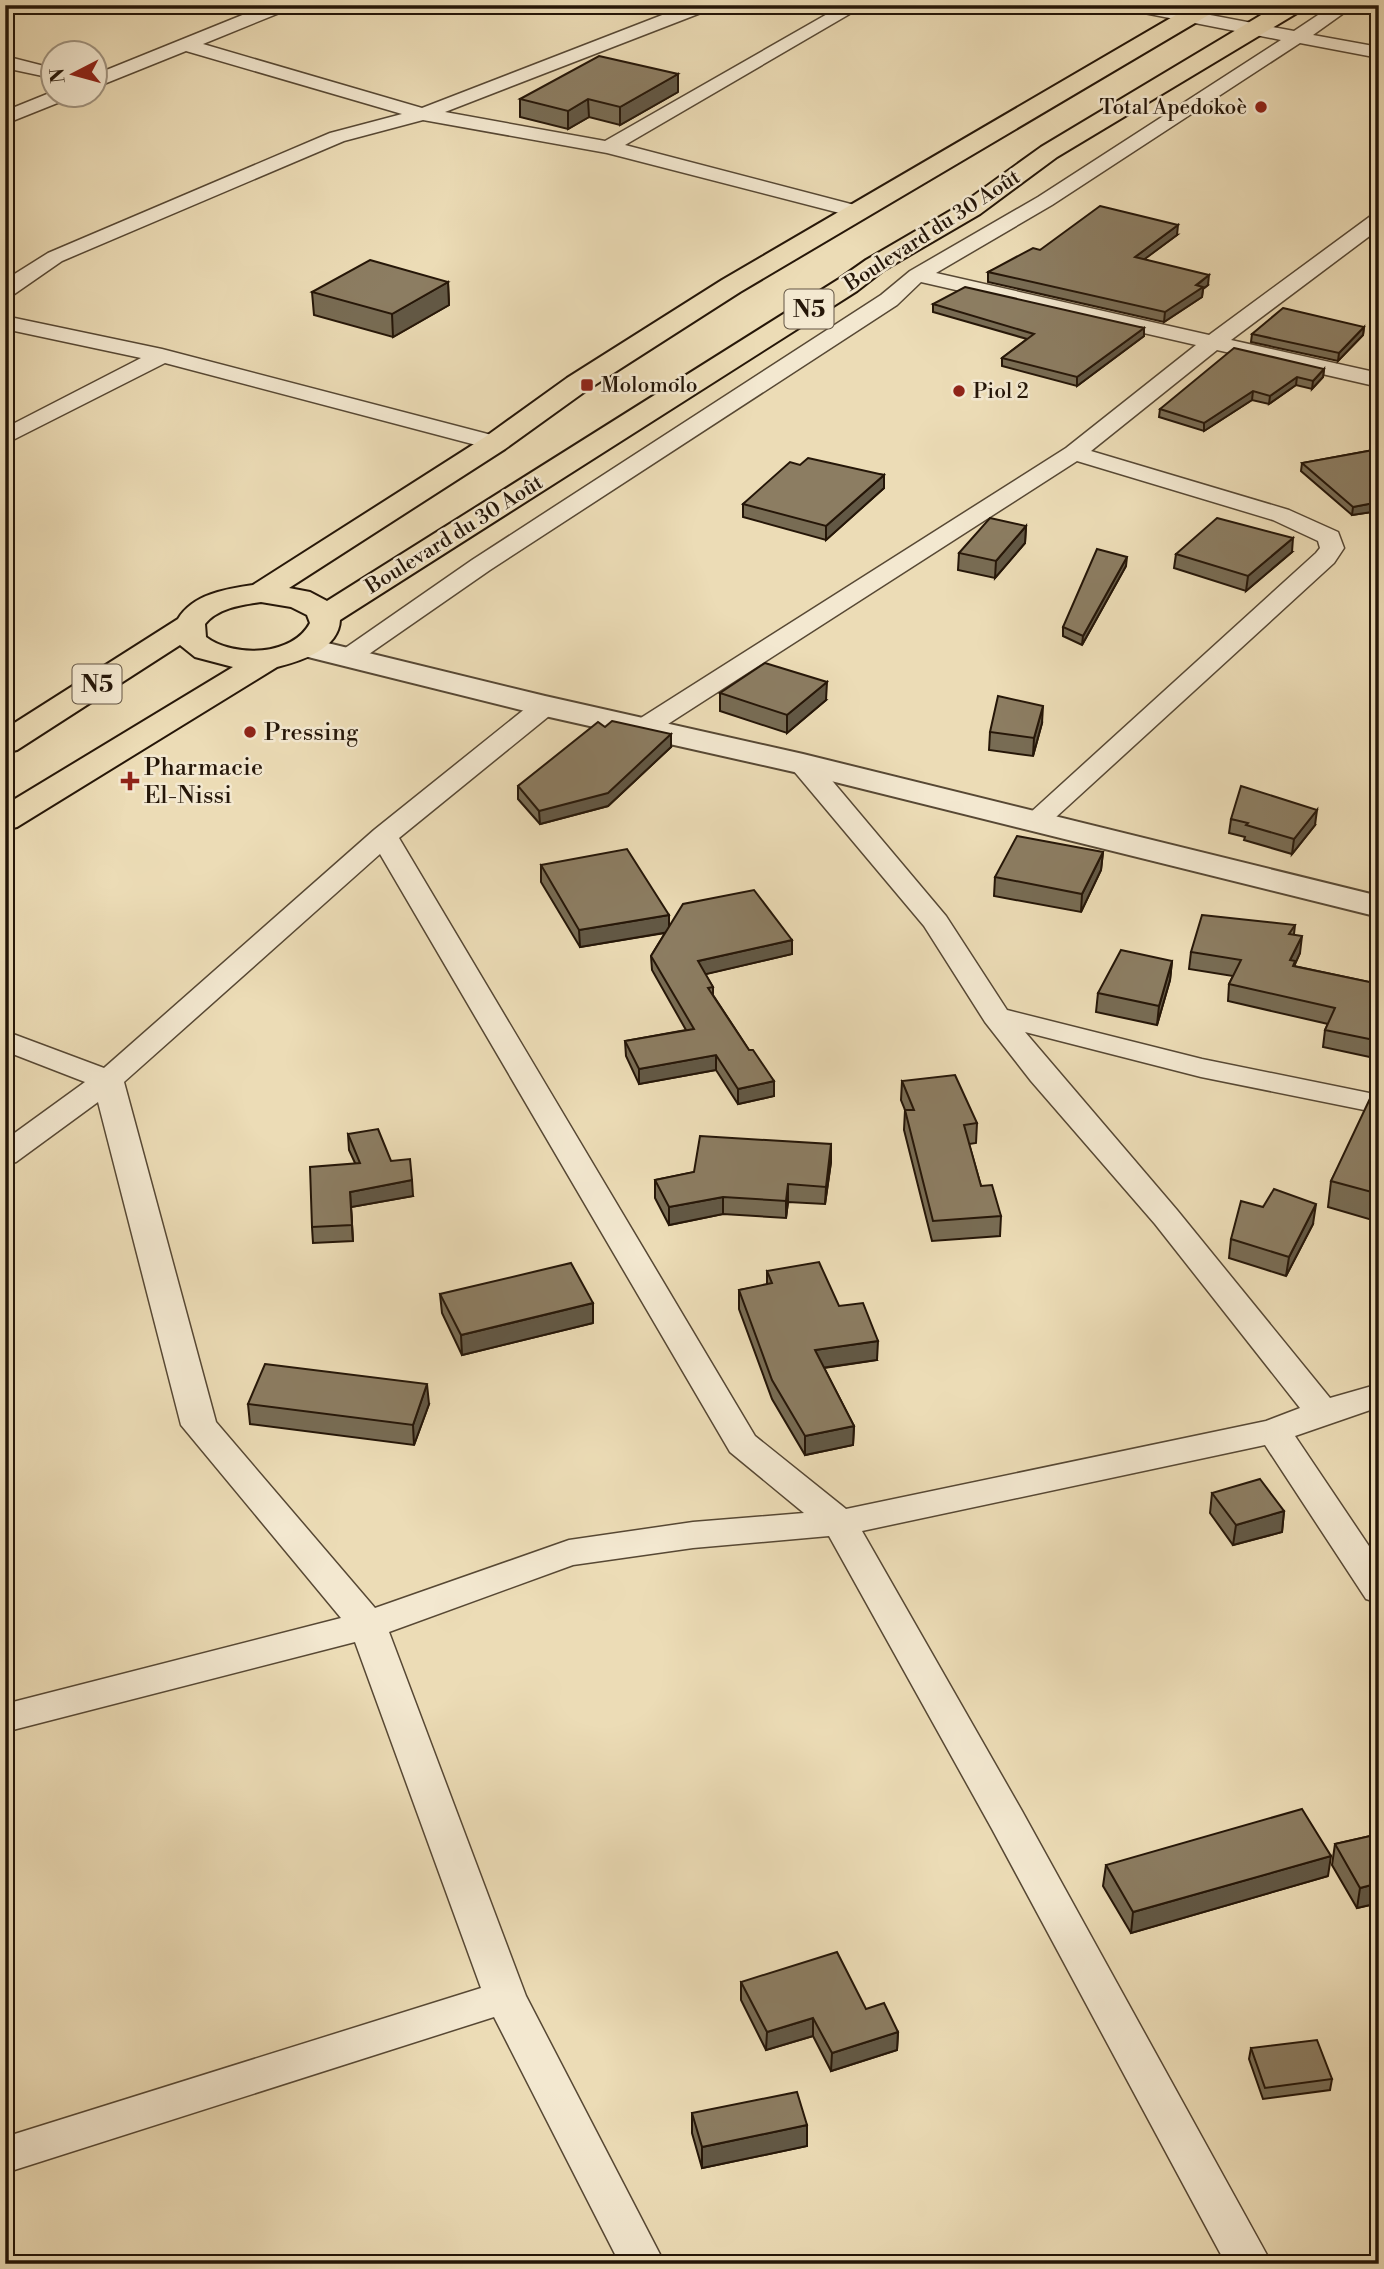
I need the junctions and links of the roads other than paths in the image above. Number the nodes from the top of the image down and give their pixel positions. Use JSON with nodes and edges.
{"nodes":[{"id":1,"x":283,"y":5,"type":"edge"},
{"id":2,"x":705,"y":5,"type":"edge"},
{"id":3,"x":856,"y":5,"type":"edge"},
{"id":4,"x":1129,"y":5,"type":"edge"},
{"id":5,"x":1294,"y":5,"type":"edge"},
{"id":6,"x":1346,"y":5,"type":"edge"},
{"id":7,"x":1158,"y":8,"type":"edge"},
{"id":8,"x":1200,"y":11,"type":"edge"},
{"id":9,"x":1255,"y":30,"type":"junction"},
{"id":10,"x":1296,"y":38,"type":"junction"},
{"id":11,"x":186,"y":45,"type":"junction"},
{"id":12,"x":1379,"y":53,"type":"edge"},
{"id":13,"x":5,"y":62,"type":"edge"},
{"id":14,"x":38,"y":70,"type":"edge"},
{"id":15,"x":108,"y":76,"type":"edge"},
{"id":16,"x":38,"y":104,"type":"edge"},
{"id":17,"x":423,"y":114,"type":"junction"},
{"id":18,"x":5,"y":118,"type":"edge"},
{"id":19,"x":608,"y":147,"type":"junction"},
{"id":20,"x":859,"y":212,"type":"junction"},
{"id":21,"x":1379,"y":219,"type":"edge"},
{"id":22,"x":917,"y":275,"type":"junction"},
{"id":23,"x":5,"y":290,"type":"edge"},
{"id":24,"x":5,"y":322,"type":"edge"},
{"id":25,"x":1215,"y":341,"type":"junction"},
{"id":26,"x":162,"y":356,"type":"junction"},
{"id":27,"x":1379,"y":380,"type":"edge"},
{"id":28,"x":5,"y":437,"type":"edge"},
{"id":29,"x":495,"y":443,"type":"junction"},
{"id":30,"x":1074,"y":453,"type":"junction"},
{"id":31,"x":261,"y":593,"type":"junction"},
{"id":32,"x":325,"y":616,"type":"junction"},
{"id":33,"x":189,"y":625,"type":"junction"},
{"id":34,"x":307,"y":648,"type":"junction"},
{"id":35,"x":347,"y":657,"type":"junction"},
{"id":36,"x":267,"y":659,"type":"junction"},
{"id":37,"x":545,"y":706,"type":"junction"},
{"id":38,"x":645,"y":727,"type":"junction"},
{"id":39,"x":5,"y":743,"type":"edge"},
{"id":40,"x":803,"y":764,"type":"junction"},
{"id":41,"x":5,"y":820,"type":"edge"},
{"id":42,"x":1034,"y":822,"type":"junction"},
{"id":43,"x":384,"y":836,"type":"junction"},
{"id":44,"x":1379,"y":907,"type":"edge"},
{"id":45,"x":996,"y":1016,"type":"junction"},
{"id":46,"x":5,"y":1040,"type":"edge"},
{"id":47,"x":108,"y":1080,"type":"junction"},
{"id":48,"x":1379,"y":1104,"type":"edge"},
{"id":49,"x":5,"y":1155,"type":"edge"},
{"id":50,"x":1379,"y":1395,"type":"edge"},
{"id":51,"x":1322,"y":1412,"type":"junction"},
{"id":52,"x":1274,"y":1431,"type":"junction"},
{"id":53,"x":840,"y":1523,"type":"junction"},
{"id":54,"x":1379,"y":1590,"type":"edge"},
{"id":55,"x":368,"y":1625,"type":"junction"},
{"id":56,"x":5,"y":1718,"type":"edge"},
{"id":57,"x":505,"y":1997,"type":"junction"},
{"id":58,"x":5,"y":2155,"type":"edge"},
{"id":59,"x":643,"y":2264,"type":"edge"},
{"id":60,"x":1250,"y":2264,"type":"edge"}],
"edges":[{"from":1,"to":11,"type":"street"},
{"from":2,"to":17,"type":"street"},
{"from":3,"to":19,"type":"street"},
{"from":4,"to":7,"type":"street"},
{"from":5,"to":9,"type":"highway","name":"Boulevard du 30 Août","number":"N5"},
{"from":6,"to":10,"type":"street"},
{"from":7,"to":8,"type":"street"},
{"from":8,"to":9,"type":"street"},
{"from":8,"to":20,"type":"highway","name":"Boulevard du 30 Août","number":"N5"},
{"from":9,"to":10,"type":"street"},
{"from":9,"to":32,"type":"highway","name":"Boulevard du 30 Août","number":"N5"},
{"from":10,"to":12,"type":"street"},
{"from":10,"to":22,"type":"street"},
{"from":11,"to":15,"type":"street"},
{"from":11,"to":17,"type":"street"},
{"from":13,"to":14,"type":"street"},
{"from":16,"to":18,"type":"street"},
{"from":17,"to":19,"type":"street"},
{"from":17,"to":23,"type":"street"},
{"from":19,"to":20,"type":"street"},
{"from":20,"to":29,"type":"highway","name":"Boulevard du 30 Août","number":"N5"},
{"from":21,"to":25,"type":"street"},
{"from":22,"to":25,"type":"street"},
{"from":22,"to":35,"type":"street"},
{"from":24,"to":26,"type":"street"},
{"from":25,"to":27,"type":"street"},
{"from":25,"to":30,"type":"street"},
{"from":26,"to":28,"type":"street"},
{"from":26,"to":29,"type":"street"},
{"from":29,"to":31,"type":"highway","name":"Boulevard du 30 Août","number":"N5"},
{"from":30,"to":38,"type":"street"},
{"from":30,"to":42,"type":"street"},
{"from":31,"to":32,"type":"highway","number":"N5"},
{"from":31,"to":33,"type":"highway","number":"N5"},
{"from":32,"to":34,"type":"highway"},
{"from":33,"to":36,"type":"highway"},
{"from":33,"to":39,"type":"highway","number":"N5"},
{"from":34,"to":35,"type":"street"},
{"from":34,"to":36,"type":"highway"},
{"from":35,"to":37,"type":"street"},
{"from":36,"to":41,"type":"highway"},
{"from":37,"to":38,"type":"street"},
{"from":37,"to":43,"type":"street"},
{"from":38,"to":40,"type":"street"},
{"from":40,"to":42,"type":"street"},
{"from":40,"to":45,"type":"street"},
{"from":42,"to":44,"type":"street"},
{"from":43,"to":47,"type":"street"},
{"from":43,"to":53,"type":"street"},
{"from":45,"to":48,"type":"street"},
{"from":45,"to":51,"type":"street"},
{"from":46,"to":47,"type":"street"},
{"from":47,"to":49,"type":"street"},
{"from":47,"to":55,"type":"street"},
{"from":50,"to":51,"type":"street"},
{"from":51,"to":52,"type":"street"},
{"from":52,"to":53,"type":"street"},
{"from":52,"to":54,"type":"street"},
{"from":53,"to":55,"type":"street"},
{"from":53,"to":60,"type":"street"},
{"from":55,"to":56,"type":"street"},
{"from":55,"to":57,"type":"street"},
{"from":57,"to":58,"type":"street"},
{"from":57,"to":59,"type":"street"}]}
